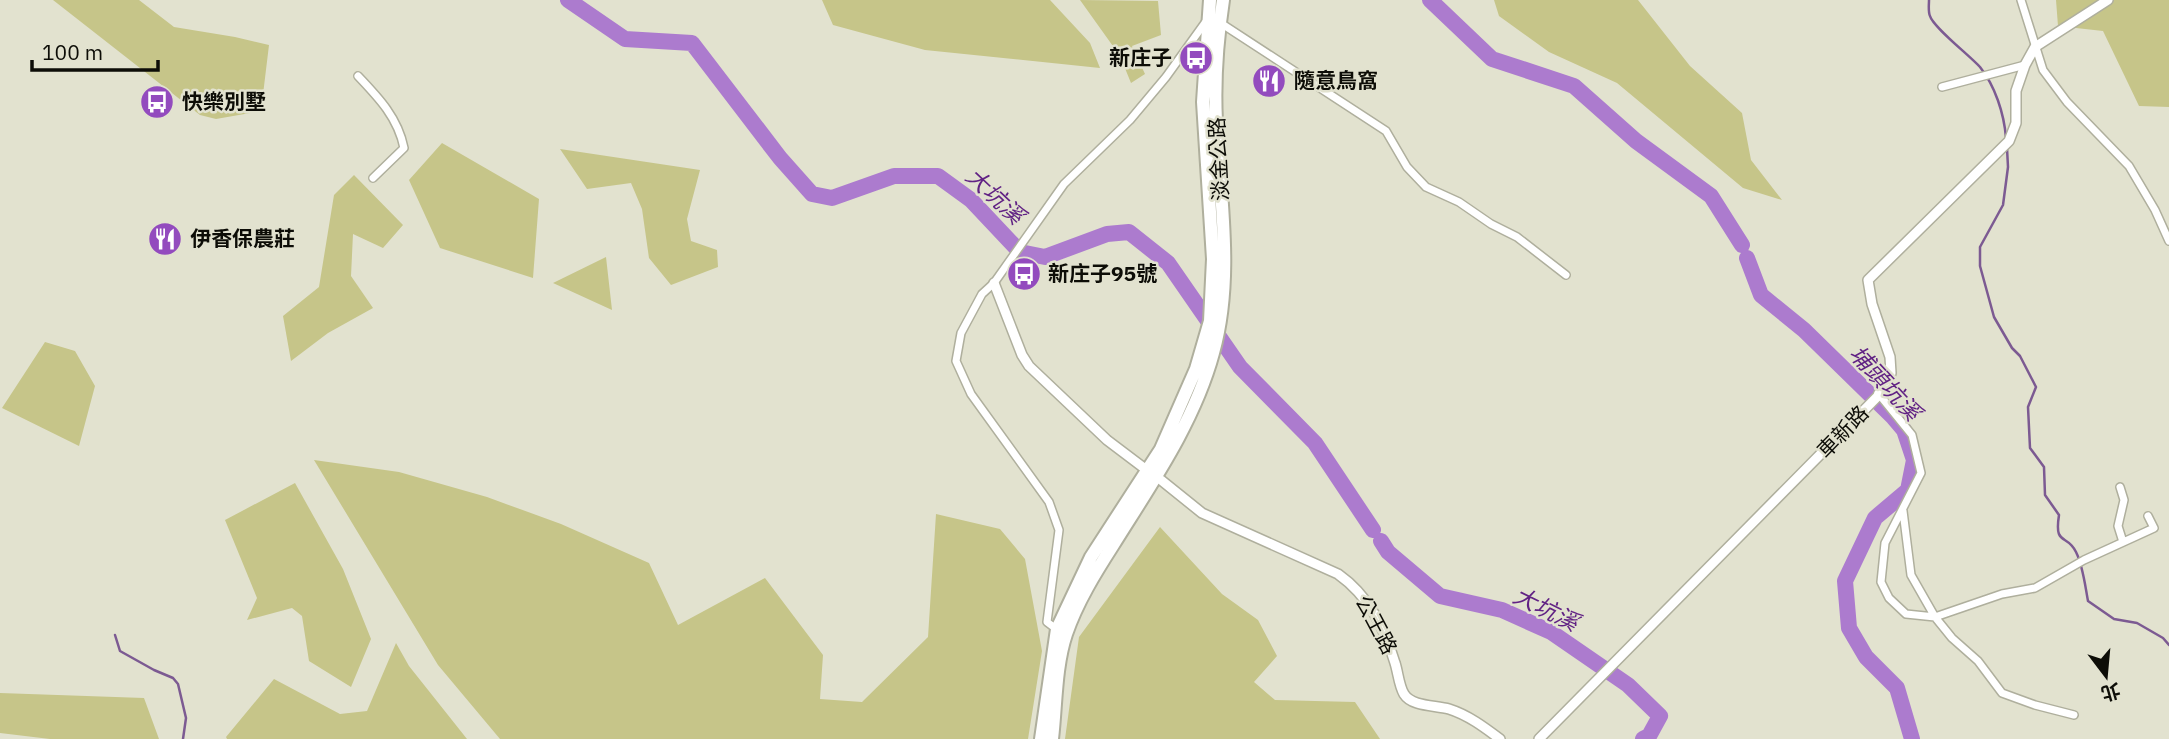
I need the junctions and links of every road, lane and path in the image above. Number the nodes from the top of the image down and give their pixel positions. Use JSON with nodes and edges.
{"nodes":[{"id":1,"x":1210,"y":0,"type":"edge"},
{"id":2,"x":1223,"y":0,"type":"edge"},
{"id":3,"x":2021,"y":0,"type":"edge"},
{"id":4,"x":2108,"y":0,"type":"edge"},
{"id":5,"x":1214,"y":21,"type":"junction"},
{"id":6,"x":2035,"y":47,"type":"junction"},
{"id":7,"x":2025,"y":65,"type":"junction"},
{"id":8,"x":358,"y":76,"type":"dead end"},
{"id":9,"x":1942,"y":87,"type":"dead end"},
{"id":10,"x":373,"y":178,"type":"dead end"},
{"id":11,"x":2169,"y":242,"type":"edge"},
{"id":12,"x":1566,"y":275,"type":"dead end"},
{"id":13,"x":994,"y":283,"type":"junction"},
{"id":14,"x":1878,"y":395,"type":"junction"},
{"id":15,"x":1144,"y":468,"type":"dead end"},
{"id":16,"x":1161,"y":480,"type":"dead end"},
{"id":17,"x":2120,"y":487,"type":"dead end"},
{"id":18,"x":1903,"y":511,"type":"junction"},
{"id":19,"x":2148,"y":516,"type":"dead end"},
{"id":20,"x":2123,"y":542,"type":"junction"},
{"id":21,"x":1935,"y":617,"type":"junction"},
{"id":22,"x":1061,"y":632,"type":"junction"},
{"id":23,"x":2074,"y":715,"type":"dead end"},
{"id":24,"x":1041,"y":739,"type":"edge"},
{"id":25,"x":1052,"y":739,"type":"edge"},
{"id":26,"x":1500,"y":739,"type":"edge"},
{"id":27,"x":1539,"y":739,"type":"edge"}],
"edges":[{"from":1,"to":5,"type":"main road","name":"淡金公路"},
{"from":2,"to":5,"type":"main road","name":"淡金公路"},
{"from":3,"to":6,"type":"street"},
{"from":4,"to":6,"type":"street","name":"車新路"},
{"from":5,"to":12,"type":"street"},
{"from":5,"to":13,"type":"street"},
{"from":5,"to":22,"type":"main road","name":"淡金公路"},
{"from":6,"to":7,"type":"street","name":"車新路"},
{"from":6,"to":11,"type":"street"},
{"from":7,"to":9,"type":"street"},
{"from":7,"to":14,"type":"street","name":"車新路"},
{"from":8,"to":10,"type":"street"},
{"from":13,"to":15,"type":"street"},
{"from":13,"to":22,"type":"street"},
{"from":14,"to":18,"type":"street"},
{"from":14,"to":27,"type":"street","name":"車新路"},
{"from":16,"to":26,"type":"street","name":"公王路"},
{"from":17,"to":20,"type":"street"},
{"from":18,"to":21,"type":"street"},
{"from":18,"to":21,"type":"street"},
{"from":19,"to":20,"type":"street"},
{"from":20,"to":21,"type":"street"},
{"from":21,"to":23,"type":"street"},
{"from":22,"to":24,"type":"main road"},
{"from":22,"to":25,"type":"main road"}]}
